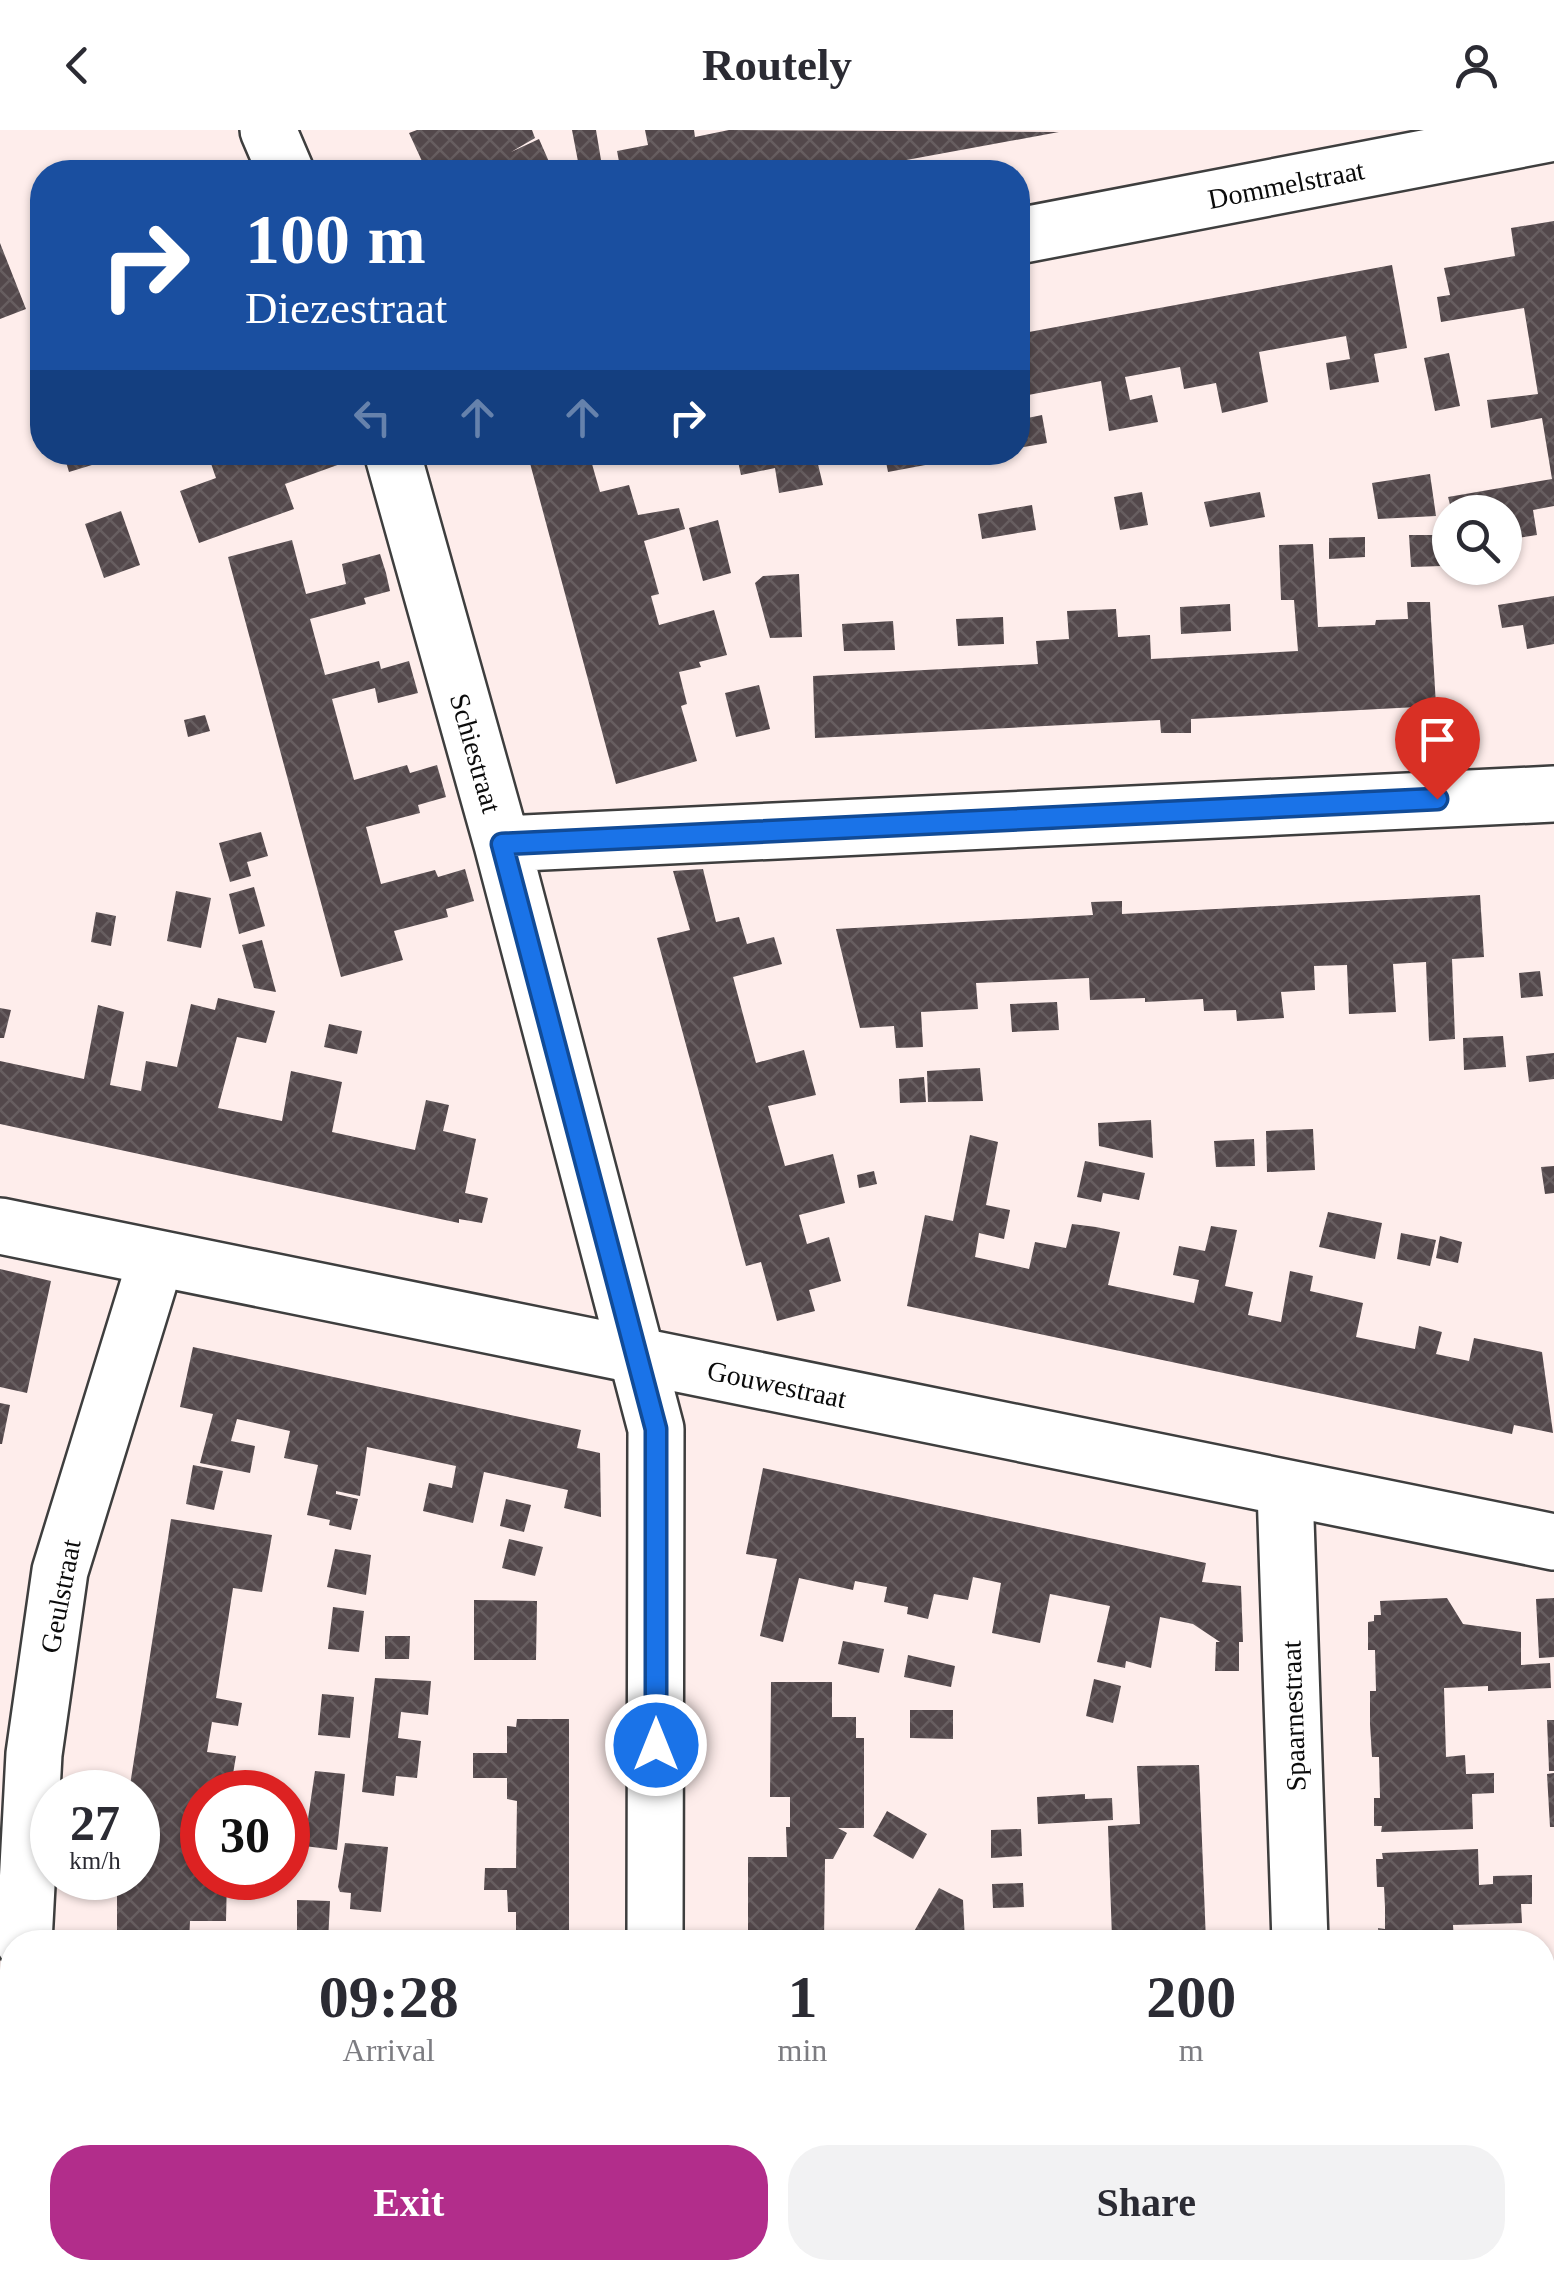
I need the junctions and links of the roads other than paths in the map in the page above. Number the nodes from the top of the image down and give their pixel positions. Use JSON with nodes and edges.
{"nodes":[{"id":1,"x":268,"y":130,"type":"edge"},
{"id":2,"x":1554,"y":133,"type":"edge"},
{"id":3,"x":281,"y":160,"type":"edge"},
{"id":4,"x":1030,"y":234,"type":"edge"},
{"id":5,"x":396,"y":465,"type":"edge"},
{"id":6,"x":1554,"y":794,"type":"edge"},
{"id":7,"x":502,"y":844,"type":"junction"},
{"id":8,"x":0,"y":1226,"type":"edge"},
{"id":9,"x":156,"y":1260,"type":"junction"},
{"id":10,"x":638,"y":1355,"type":"junction"},
{"id":11,"x":1285,"y":1489,"type":"junction"},
{"id":12,"x":1554,"y":1542,"type":"edge"},
{"id":13,"x":13,"y":1860,"type":"edge"},
{"id":14,"x":22,"y":1930,"type":"edge"},
{"id":15,"x":655,"y":1930,"type":"edge"},
{"id":16,"x":1300,"y":1930,"type":"edge"}],
"edges":[{"from":1,"to":3,"type":"street"},
{"from":2,"to":4,"type":"street","name":"Dommelstraat"},
{"from":5,"to":7,"type":"street","name":"Schiestraat"},
{"from":6,"to":7,"type":"street"},
{"from":7,"to":10,"type":"street","name":"Schiestraat"},
{"from":8,"to":9,"type":"street","name":"Gouwestraat"},
{"from":9,"to":10,"type":"street","name":"Gouwestraat"},
{"from":9,"to":13,"type":"street","name":"Geulstraat"},
{"from":10,"to":11,"type":"street","name":"Gouwestraat"},
{"from":10,"to":15,"type":"street","name":"Schiestraat"},
{"from":11,"to":12,"type":"street","name":"Gouwestraat"},
{"from":11,"to":16,"type":"street","name":"Spaarnestraat"},
{"from":13,"to":14,"type":"street","name":"Geulstraat"}]}
